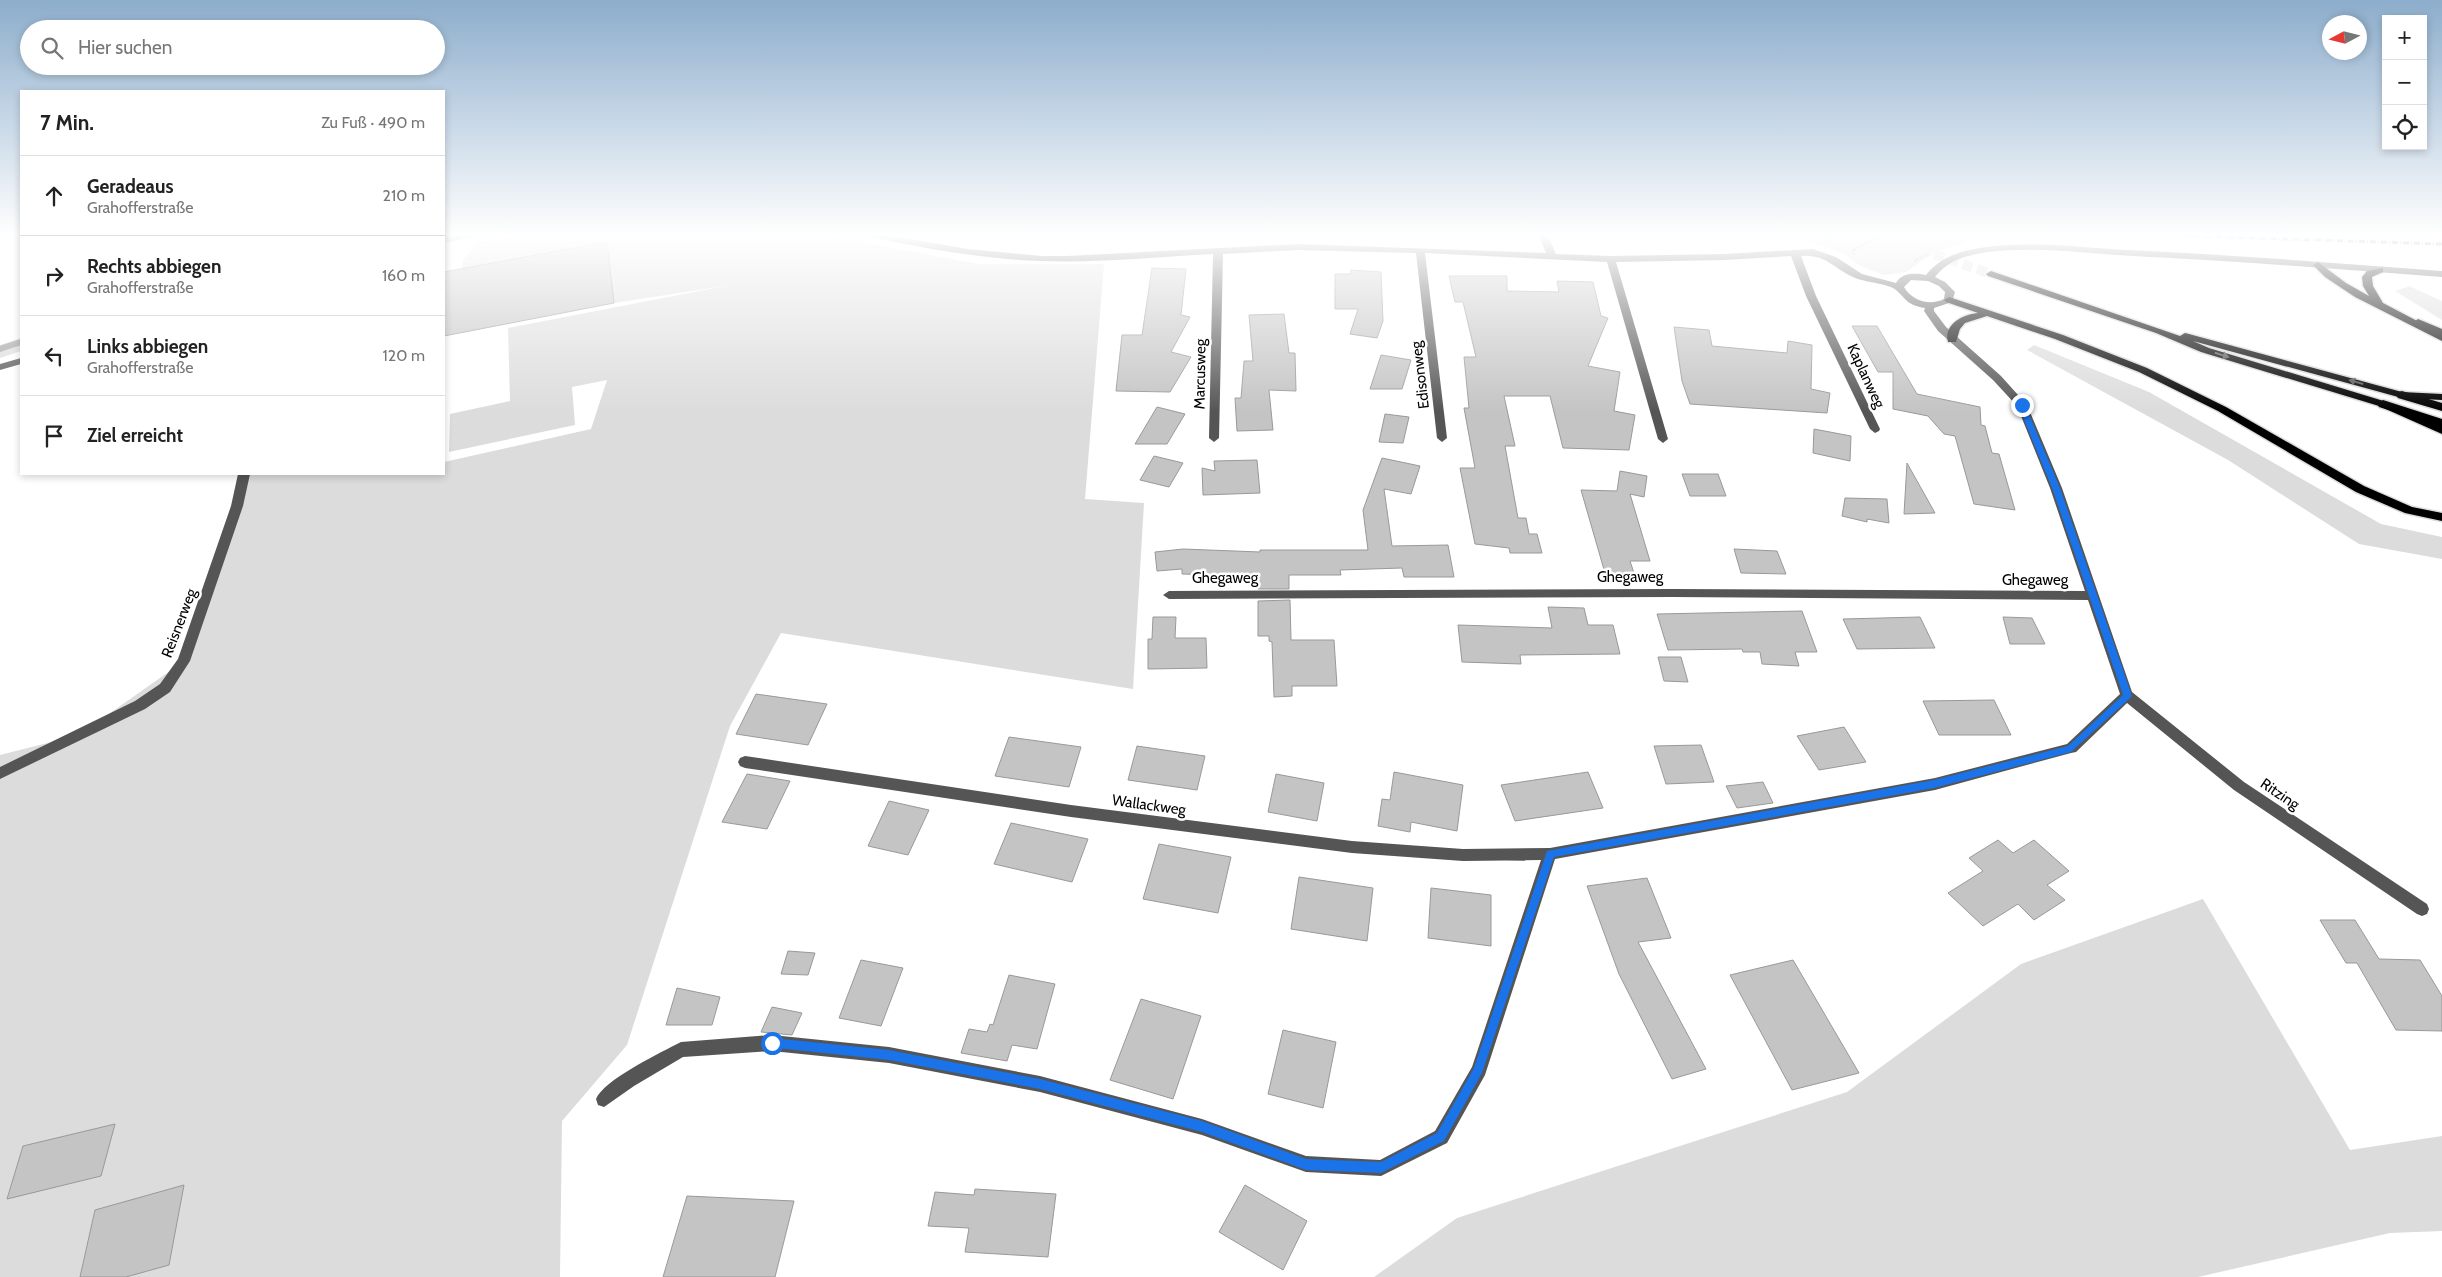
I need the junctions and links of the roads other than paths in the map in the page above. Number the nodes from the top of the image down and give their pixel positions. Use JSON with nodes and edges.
{"nodes":[{"id":1,"x":1217,"y":294,"type":"edge"},
{"id":2,"x":1425,"y":294,"type":"edge"},
{"id":3,"x":1621,"y":294,"type":"edge"},
{"id":4,"x":1810,"y":294,"type":"edge"},
{"id":5,"x":1904,"y":294,"type":"edge"},
{"id":6,"x":1950,"y":294,"type":"edge"},
{"id":7,"x":2049,"y":294,"type":"edge"},
{"id":8,"x":2359,"y":294,"type":"edge"},
{"id":9,"x":2372,"y":294,"type":"edge"},
{"id":10,"x":1949,"y":300,"type":"junction"},
{"id":11,"x":2378,"y":304,"type":"junction"},
{"id":12,"x":1930,"y":305,"type":"junction"},
{"id":13,"x":1995,"y":317,"type":"junction"},
{"id":14,"x":2418,"y":323,"type":"junction"},
{"id":15,"x":2160,"y":331,"type":"junction"},
{"id":16,"x":2442,"y":334,"type":"edge"},
{"id":17,"x":2442,"y":338,"type":"edge"},
{"id":18,"x":1952,"y":340,"type":"junction"},
{"id":19,"x":20,"y":361,"type":"edge"},
{"id":20,"x":0,"y":367,"type":"edge"},
{"id":21,"x":2402,"y":395,"type":"junction"},
{"id":22,"x":2442,"y":397,"type":"edge"},
{"id":23,"x":2383,"y":404,"type":"junction"},
{"id":24,"x":2442,"y":407,"type":"edge"},
{"id":25,"x":2442,"y":423,"type":"edge"},
{"id":26,"x":1875,"y":429,"type":"dead end"},
{"id":27,"x":2442,"y":430,"type":"edge"},
{"id":28,"x":1214,"y":438,"type":"dead end"},
{"id":29,"x":1442,"y":438,"type":"dead end"},
{"id":30,"x":1662,"y":439,"type":"dead end"},
{"id":31,"x":244,"y":475,"type":"edge"},
{"id":32,"x":2442,"y":517,"type":"edge"},
{"id":33,"x":1169,"y":595,"type":"dead end"},
{"id":34,"x":2092,"y":596,"type":"junction"},
{"id":35,"x":2127,"y":696,"type":"junction"},
{"id":36,"x":745,"y":762,"type":"dead end"},
{"id":37,"x":0,"y":773,"type":"edge"},
{"id":38,"x":1550,"y":854,"type":"junction"},
{"id":39,"x":2422,"y":909,"type":"dead end"},
{"id":40,"x":604,"y":1099,"type":"dead end"}],
"edges":[{"from":1,"to":28,"type":"street","name":"Marcusweg"},
{"from":2,"to":29,"type":"street","name":"Edisonweg"},
{"from":3,"to":30,"type":"street"},
{"from":4,"to":26,"type":"street","name":"Kaplanweg"},
{"from":5,"to":12,"type":"street"},
{"from":6,"to":10,"type":"street"},
{"from":7,"to":15,"type":"main road"},
{"from":8,"to":11,"type":"main road"},
{"from":9,"to":11,"type":"main road"},
{"from":10,"to":12,"type":"street"},
{"from":10,"to":13,"type":"main road"},
{"from":11,"to":14,"type":"main road"},
{"from":12,"to":18,"type":"street"},
{"from":13,"to":18,"type":"main road"},
{"from":13,"to":32,"type":"main road"},
{"from":14,"to":16,"type":"highway"},
{"from":14,"to":17,"type":"main road"},
{"from":21,"to":15,"type":"main road","one_way":true},
{"from":15,"to":23,"type":"main road","one_way":true},
{"from":18,"to":34,"type":"street"},
{"from":19,"to":20,"type":"street"},
{"from":21,"to":22,"type":"main road"},
{"from":21,"to":24,"type":"highway"},
{"from":23,"to":25,"type":"highway"},
{"from":23,"to":27,"type":"main road"},
{"from":31,"to":37,"type":"street","name":"Reisnerweg"},
{"from":33,"to":34,"type":"street","name":"Ghegaweg"},
{"from":34,"to":35,"type":"street"},
{"from":35,"to":38,"type":"street","name":"Wallackweg"},
{"from":35,"to":39,"type":"street","name":"Ritzing"},
{"from":36,"to":38,"type":"street","name":"Wallackweg"},
{"from":38,"to":40,"type":"street"}]}
